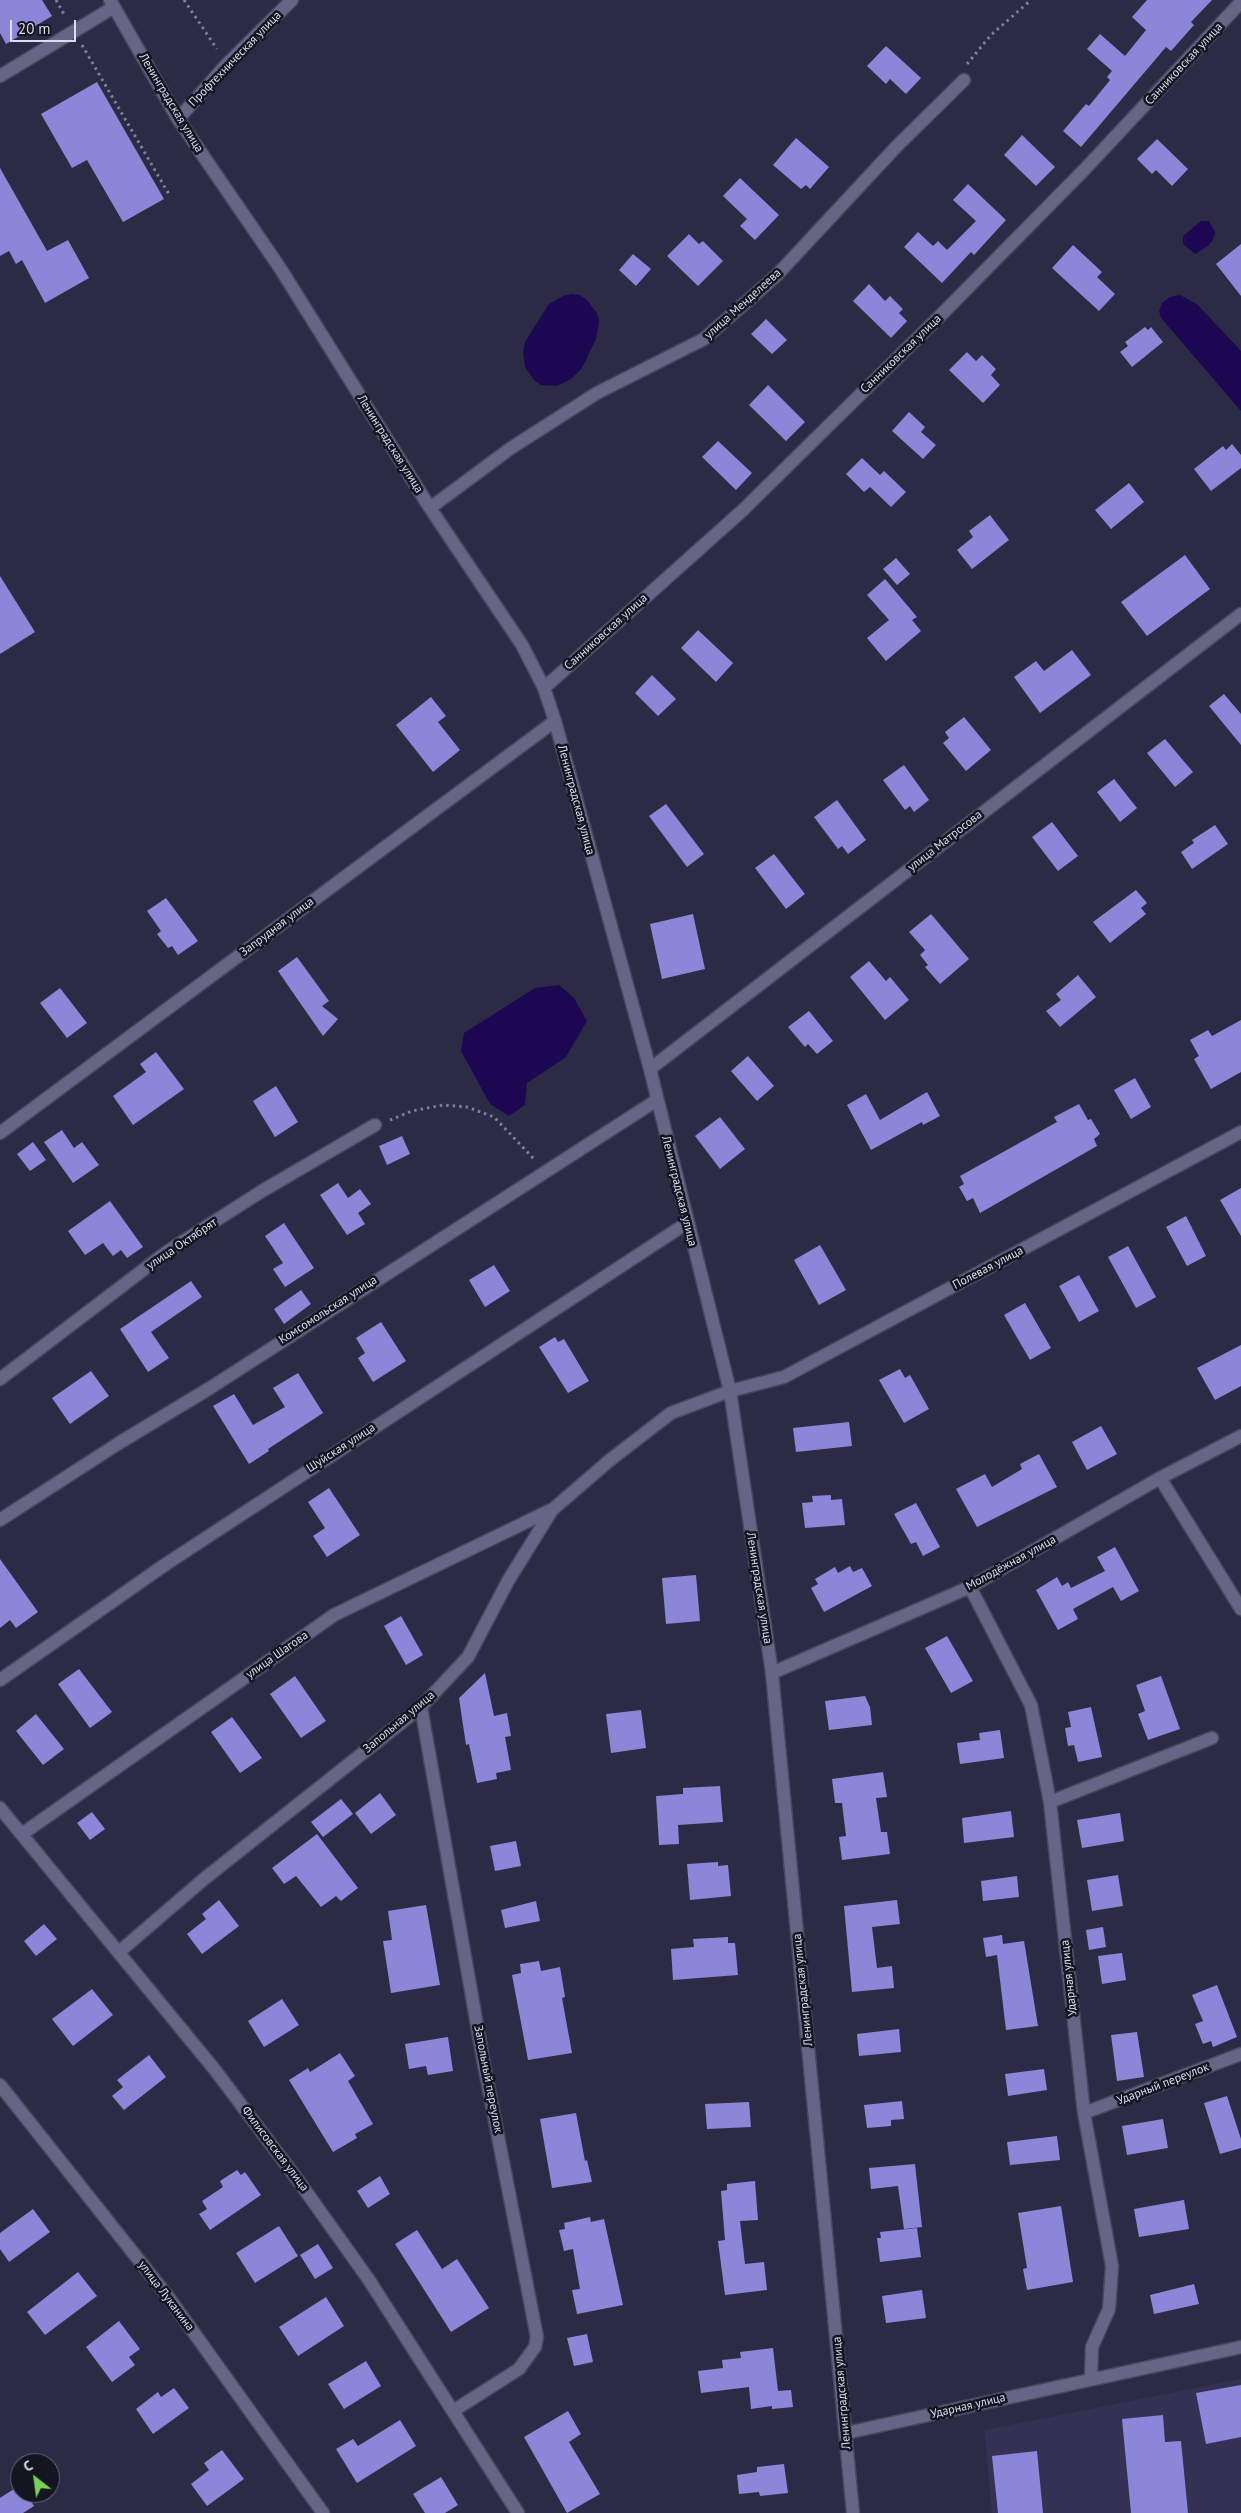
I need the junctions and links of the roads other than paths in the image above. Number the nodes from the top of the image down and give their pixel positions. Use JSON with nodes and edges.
{"nodes":[{"id":1,"x":292,"y":0,"type":"edge"},
{"id":2,"x":1241,"y":2,"type":"edge"},
{"id":3,"x":112,"y":3,"type":"edge"},
{"id":4,"x":0,"y":76,"type":"edge"},
{"id":5,"x":964,"y":80,"type":"road end"},
{"id":6,"x":178,"y":119,"type":"junction"},
{"id":7,"x":430,"y":508,"type":"junction"},
{"id":8,"x":1241,"y":614,"type":"edge"},
{"id":9,"x":544,"y":688,"type":"junction"},
{"id":10,"x":554,"y":721,"type":"junction"},
{"id":11,"x":650,"y":1070,"type":"junction"},
{"id":12,"x":656,"y":1100,"type":"junction"},
{"id":13,"x":375,"y":1126,"type":"road end"},
{"id":14,"x":1241,"y":1132,"type":"edge"},
{"id":15,"x":0,"y":1133,"type":"edge"},
{"id":16,"x":687,"y":1224,"type":"junction"},
{"id":17,"x":0,"y":1378,"type":"edge"},
{"id":18,"x":730,"y":1391,"type":"junction"},
{"id":19,"x":1241,"y":1436,"type":"edge"},
{"id":20,"x":1160,"y":1478,"type":"junction"},
{"id":21,"x":552,"y":1510,"type":"junction"},
{"id":22,"x":0,"y":1520,"type":"edge"},
{"id":23,"x":970,"y":1587,"type":"junction"},
{"id":24,"x":1241,"y":1610,"type":"edge"},
{"id":25,"x":772,"y":1673,"type":"junction"},
{"id":26,"x":0,"y":1680,"type":"edge"},
{"id":27,"x":421,"y":1707,"type":"junction"},
{"id":28,"x":1212,"y":1738,"type":"dead end"},
{"id":29,"x":1050,"y":1802,"type":"junction"},
{"id":30,"x":0,"y":1808,"type":"edge"},
{"id":31,"x":22,"y":1834,"type":"junction"},
{"id":32,"x":119,"y":1952,"type":"junction"},
{"id":33,"x":1241,"y":2054,"type":"edge"},
{"id":34,"x":0,"y":2085,"type":"edge"},
{"id":35,"x":1084,"y":2114,"type":"junction"},
{"id":36,"x":1241,"y":2347,"type":"edge"},
{"id":37,"x":1091,"y":2378,"type":"junction"},
{"id":38,"x":454,"y":2411,"type":"junction"},
{"id":39,"x":846,"y":2433,"type":"junction"},
{"id":40,"x":323,"y":2513,"type":"edge"},
{"id":41,"x":518,"y":2513,"type":"edge"},
{"id":42,"x":853,"y":2513,"type":"edge"}],
"edges":[{"from":1,"to":6,"type":"street","name":"Профтехническая улица"},
{"from":2,"to":9,"type":"street","name":"Санниковская улица"},
{"from":3,"to":4,"type":"street"},
{"from":3,"to":6,"type":"street","name":"Ленинградская улица"},
{"from":5,"to":7,"type":"street","name":"улица Менделеева"},
{"from":6,"to":7,"type":"street","name":"Ленинградская улица"},
{"from":7,"to":9,"type":"street","name":"Ленинградская улица"},
{"from":8,"to":11,"type":"street","name":"улица Матросова"},
{"from":9,"to":10,"type":"street","name":"Ленинградская улица"},
{"from":10,"to":11,"type":"street","name":"Ленинградская улица"},
{"from":10,"to":15,"type":"street","name":"Запрудная улица"},
{"from":11,"to":12,"type":"street","name":"Ленинградская улица"},
{"from":12,"to":16,"type":"street","name":"Ленинградская улица"},
{"from":12,"to":22,"type":"street","name":"Комсомольская улица"},
{"from":13,"to":17,"type":"street","name":"улица Октябрят"},
{"from":14,"to":18,"type":"street","name":"Полевая улица"},
{"from":16,"to":18,"type":"street","name":"Ленинградская улица"},
{"from":16,"to":26,"type":"street","name":"Шуйская улица"},
{"from":18,"to":21,"type":"street","name":"Запольная улица"},
{"from":18,"to":25,"type":"street","name":"Ленинградская улица"},
{"from":19,"to":20,"type":"street","name":"Молодёжная улица"},
{"from":20,"to":23,"type":"street","name":"Молодёжная улица"},
{"from":20,"to":24,"type":"street"},
{"from":21,"to":27,"type":"street","name":"Запольная улица"},
{"from":21,"to":31,"type":"street","name":"улица Шагова"},
{"from":23,"to":25,"type":"street","name":"Молодёжная улица"},
{"from":23,"to":29,"type":"street","name":"Ударная улица"},
{"from":25,"to":39,"type":"street","name":"Ленинградская улица"},
{"from":27,"to":32,"type":"street","name":"Запольная улица"},
{"from":27,"to":38,"type":"street","name":"Запольный переулок"},
{"from":28,"to":29,"type":"street"},
{"from":29,"to":35,"type":"street","name":"Ударная улица"},
{"from":30,"to":31,"type":"street","name":"Филисовская улица"},
{"from":31,"to":32,"type":"street","name":"Филисовская улица"},
{"from":32,"to":38,"type":"street","name":"Филисовская улица"},
{"from":33,"to":35,"type":"street","name":"Ударный переулок"},
{"from":34,"to":40,"type":"street","name":"улица Луканина"},
{"from":35,"to":37,"type":"street","name":"Ударная улица"},
{"from":36,"to":37,"type":"street","name":"Ударная улица"},
{"from":37,"to":39,"type":"street","name":"Ударная улица"},
{"from":38,"to":41,"type":"street","name":"Филисовская улица"},
{"from":39,"to":42,"type":"street","name":"Ленинградская улица"}]}
